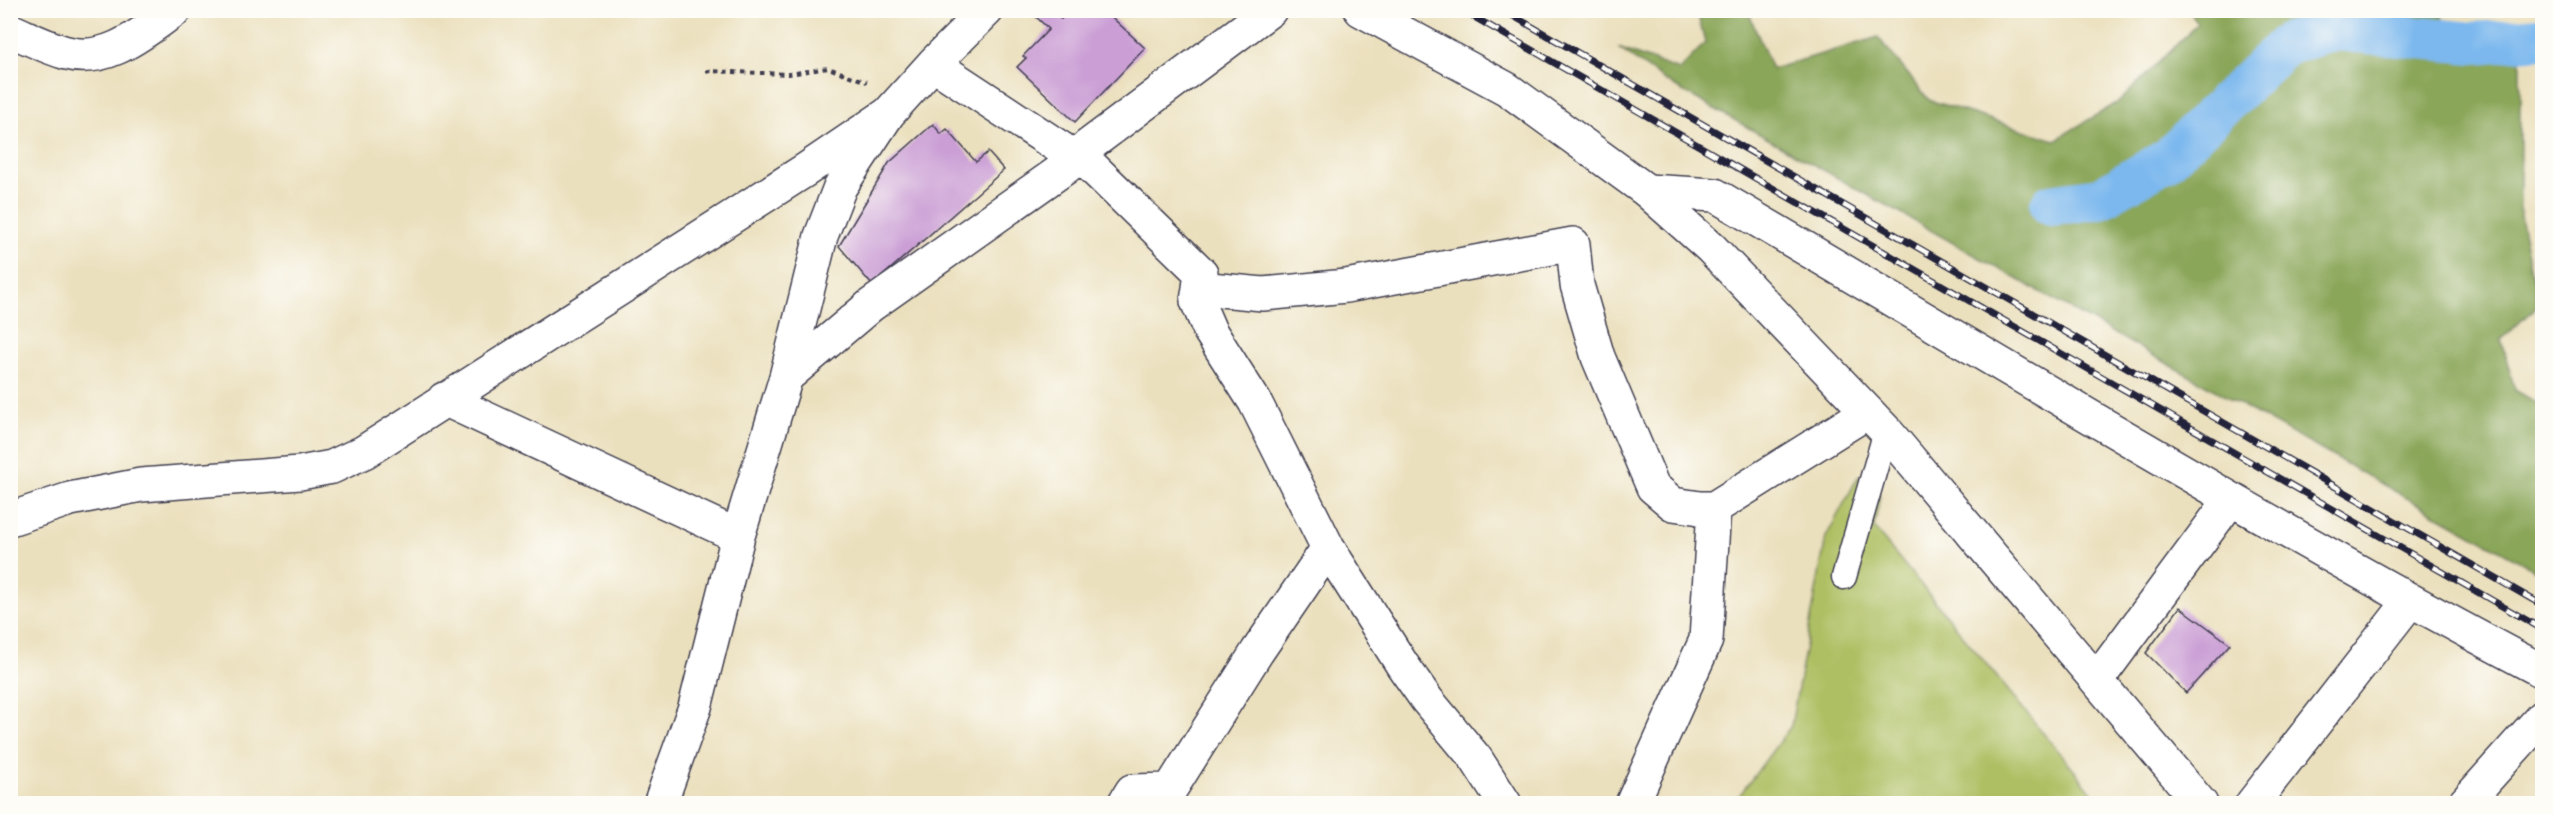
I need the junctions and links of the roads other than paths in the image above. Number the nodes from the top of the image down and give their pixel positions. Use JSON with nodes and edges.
{"nodes":[{"id":1,"x":176,"y":10,"type":"edge"},
{"id":2,"x":987,"y":10,"type":"edge"},
{"id":3,"x":1270,"y":10,"type":"edge"},
{"id":4,"x":1361,"y":10,"type":"edge"},
{"id":5,"x":10,"y":30,"type":"edge"},
{"id":6,"x":933,"y":64,"type":"junction"},
{"id":7,"x":888,"y":114,"type":"junction"},
{"id":8,"x":1076,"y":157,"type":"junction"},
{"id":9,"x":1647,"y":191,"type":"junction"},
{"id":10,"x":1199,"y":288,"type":"junction"},
{"id":11,"x":786,"y":376,"type":"junction"},
{"id":12,"x":444,"y":399,"type":"junction"},
{"id":13,"x":1876,"y":422,"type":"junction"},
{"id":14,"x":2231,"y":499,"type":"junction"},
{"id":15,"x":1714,"y":507,"type":"junction"},
{"id":16,"x":10,"y":519,"type":"edge"},
{"id":17,"x":738,"y":536,"type":"junction"},
{"id":18,"x":1328,"y":548,"type":"junction"},
{"id":19,"x":1844,"y":577,"type":"dead end"},
{"id":20,"x":2410,"y":601,"type":"junction"},
{"id":21,"x":2542,"y":671,"type":"edge"},
{"id":22,"x":2097,"y":680,"type":"junction"},
{"id":23,"x":2542,"y":717,"type":"edge"},
{"id":24,"x":660,"y":804,"type":"edge"},
{"id":25,"x":1124,"y":804,"type":"edge"},
{"id":26,"x":1505,"y":804,"type":"edge"},
{"id":27,"x":1632,"y":804,"type":"edge"},
{"id":28,"x":2201,"y":804,"type":"edge"},
{"id":29,"x":2252,"y":804,"type":"edge"},
{"id":30,"x":2464,"y":804,"type":"edge"}],
"edges":[{"from":1,"to":5,"type":"street"},
{"from":2,"to":6,"type":"street"},
{"from":3,"to":8,"type":"street"},
{"from":4,"to":9,"type":"street"},
{"from":6,"to":7,"type":"street"},
{"from":6,"to":8,"type":"street"},
{"from":7,"to":11,"type":"street"},
{"from":7,"to":12,"type":"street"},
{"from":8,"to":10,"type":"street"},
{"from":8,"to":11,"type":"street"},
{"from":9,"to":13,"type":"street"},
{"from":9,"to":14,"type":"street"},
{"from":10,"to":15,"type":"street"},
{"from":10,"to":18,"type":"street"},
{"from":11,"to":17,"type":"street"},
{"from":12,"to":16,"type":"street"},
{"from":12,"to":17,"type":"street"},
{"from":13,"to":15,"type":"street"},
{"from":13,"to":19,"type":"lane"},
{"from":13,"to":22,"type":"street"},
{"from":14,"to":20,"type":"street"},
{"from":14,"to":22,"type":"street"},
{"from":15,"to":27,"type":"street"},
{"from":17,"to":24,"type":"street"},
{"from":18,"to":25,"type":"street"},
{"from":18,"to":26,"type":"street"},
{"from":20,"to":21,"type":"street"},
{"from":20,"to":29,"type":"street"},
{"from":22,"to":28,"type":"street"},
{"from":23,"to":30,"type":"street"}]}
